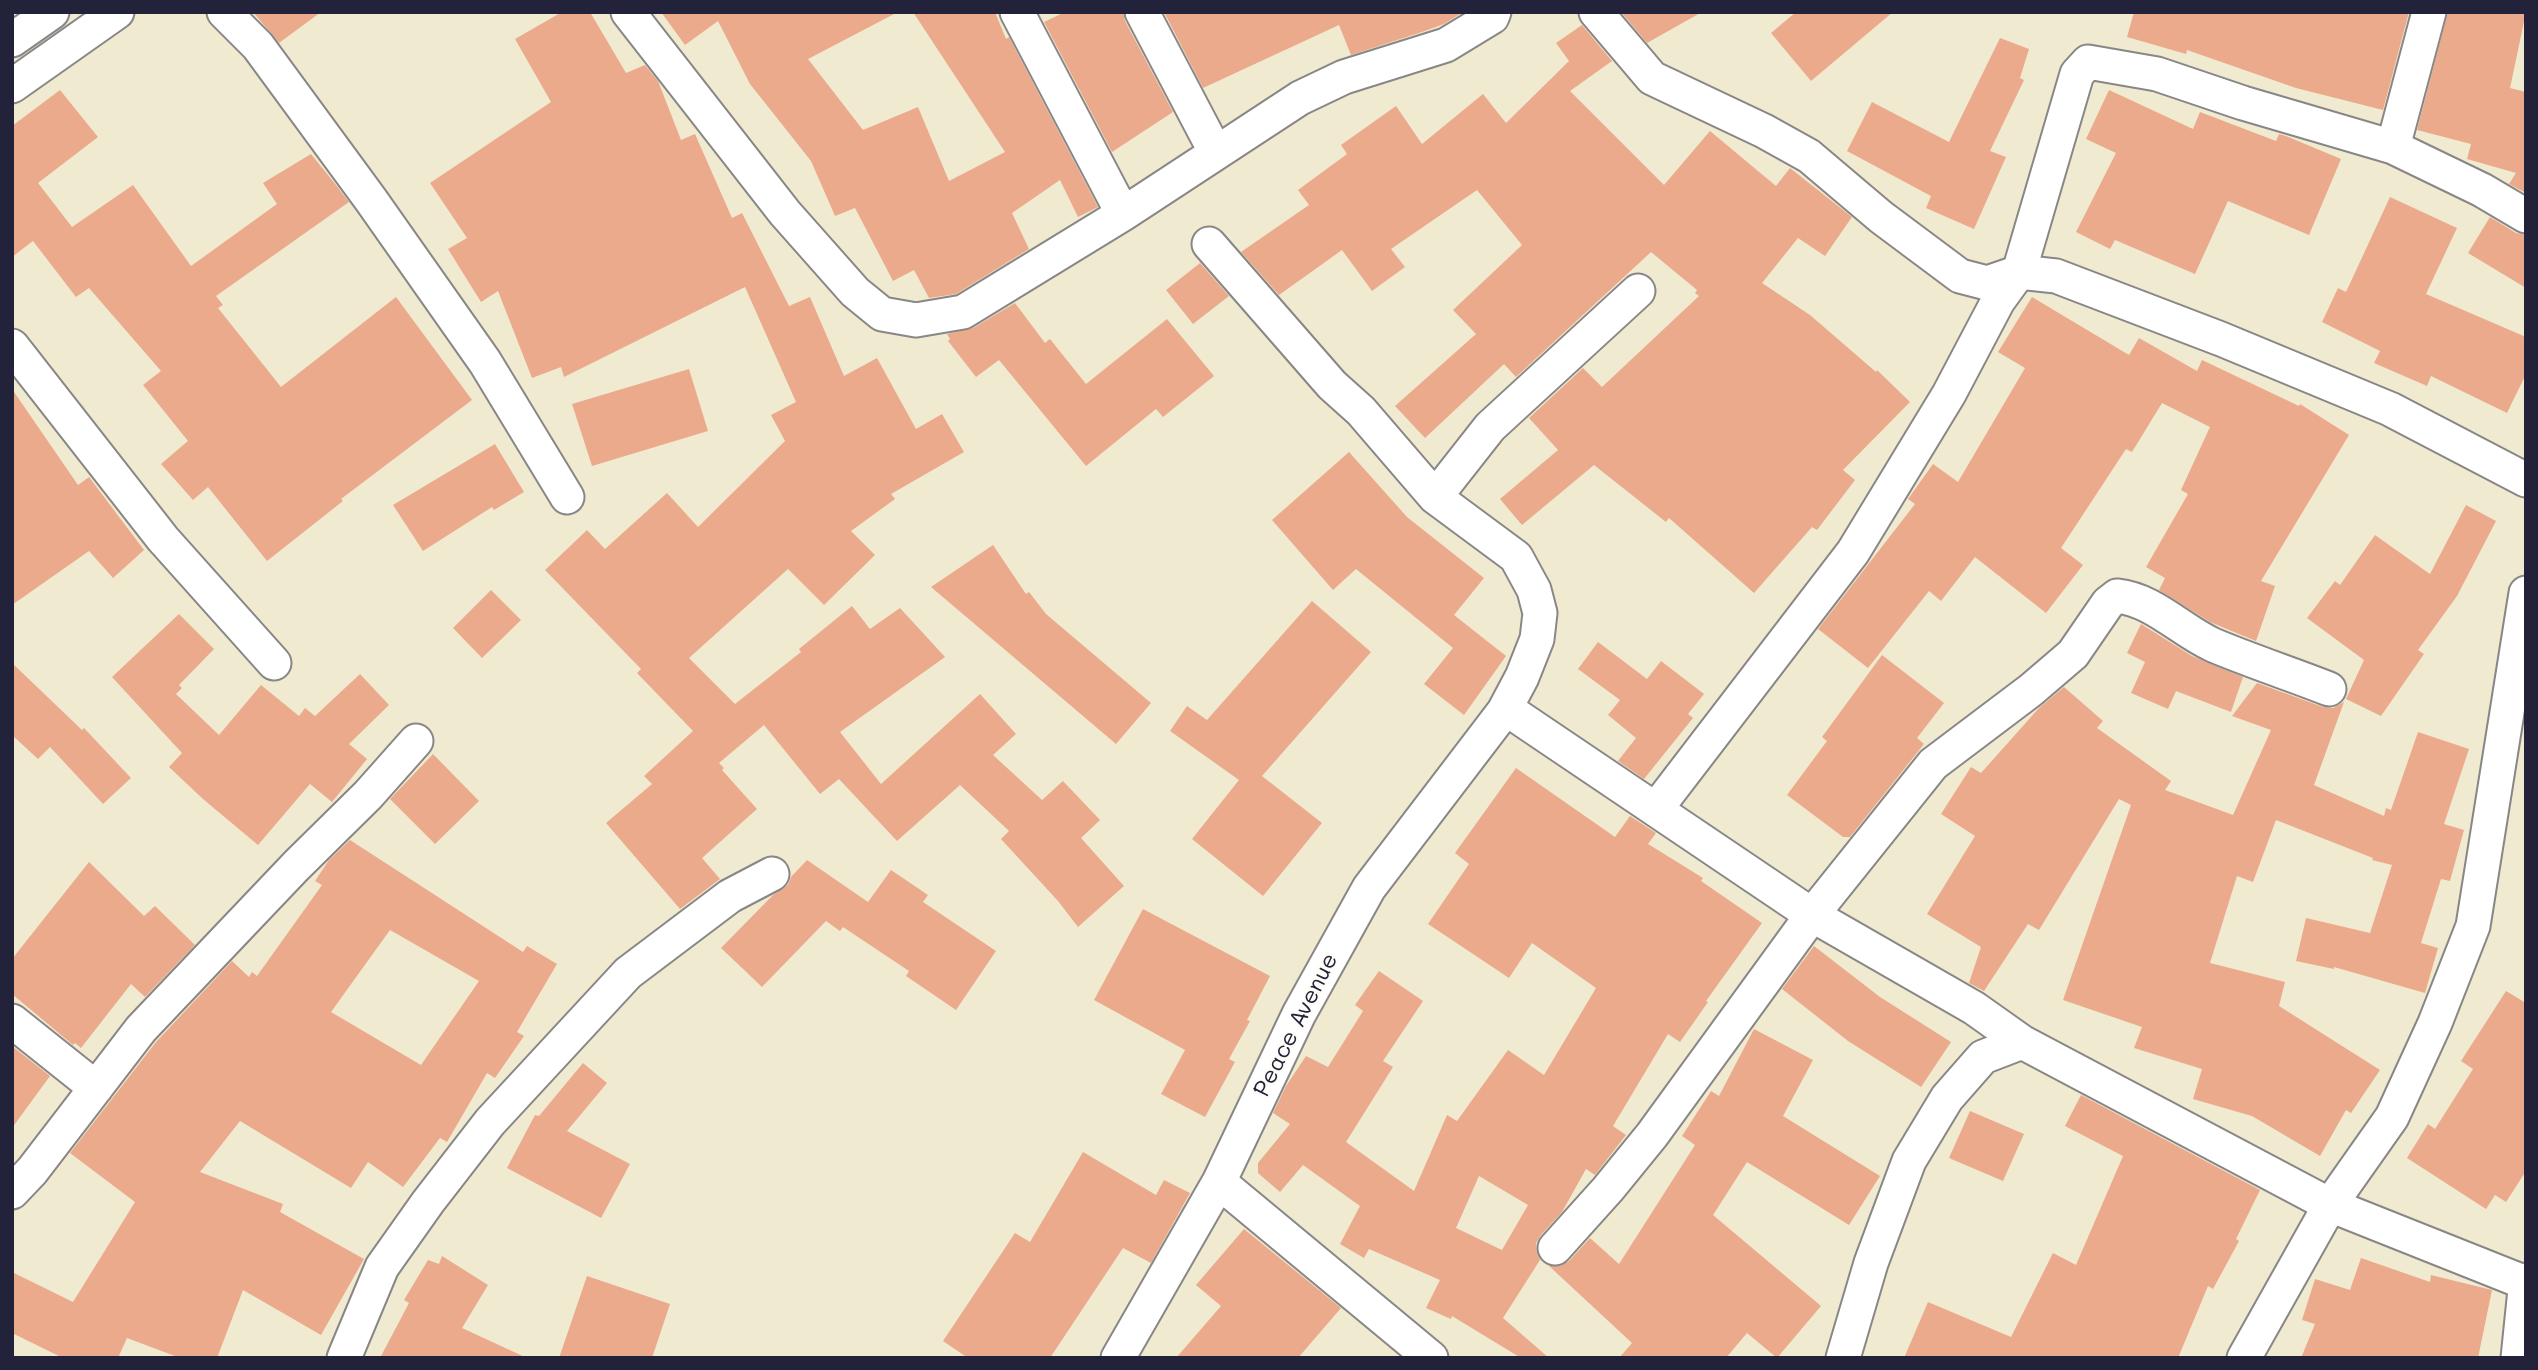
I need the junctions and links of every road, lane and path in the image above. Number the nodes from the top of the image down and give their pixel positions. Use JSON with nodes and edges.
{"nodes":[{"id":1,"x":52,"y":12,"type":"edge"},
{"id":2,"x":117,"y":12,"type":"edge"},
{"id":3,"x":224,"y":12,"type":"edge"},
{"id":4,"x":628,"y":12,"type":"edge"},
{"id":5,"x":1017,"y":12,"type":"edge"},
{"id":6,"x":1142,"y":12,"type":"edge"},
{"id":7,"x":1494,"y":12,"type":"edge"},
{"id":8,"x":1596,"y":12,"type":"edge"},
{"id":9,"x":2429,"y":12,"type":"edge"},
{"id":10,"x":12,"y":40,"type":"edge"},
{"id":11,"x":12,"y":86,"type":"edge"},
{"id":12,"x":2393,"y":146,"type":"junction"},
{"id":13,"x":1216,"y":153,"type":"junction"},
{"id":14,"x":1123,"y":214,"type":"junction"},
{"id":15,"x":2526,"y":216,"type":"edge"},
{"id":16,"x":1209,"y":244,"type":"dead end"},
{"id":17,"x":2018,"y":272,"type":"junction"},
{"id":18,"x":1638,"y":291,"type":"dead end"},
{"id":19,"x":12,"y":346,"type":"edge"},
{"id":20,"x":2526,"y":480,"type":"edge"},
{"id":21,"x":567,"y":497,"type":"dead end"},
{"id":22,"x":1435,"y":497,"type":"junction"},
{"id":23,"x":2526,"y":593,"type":"edge"},
{"id":24,"x":274,"y":663,"type":"dead end"},
{"id":25,"x":2329,"y":689,"type":"dead end"},
{"id":26,"x":1504,"y":711,"type":"junction"},
{"id":27,"x":415,"y":741,"type":"dead end"},
{"id":28,"x":1656,"y":809,"type":"junction"},
{"id":29,"x":772,"y":874,"type":"dead end"},
{"id":30,"x":1812,"y":915,"type":"junction"},
{"id":31,"x":12,"y":1021,"type":"edge"},
{"id":32,"x":2022,"y":1042,"type":"junction"},
{"id":33,"x":96,"y":1087,"type":"junction"},
{"id":34,"x":1219,"y":1182,"type":"junction"},
{"id":35,"x":12,"y":1192,"type":"edge"},
{"id":36,"x":2330,"y":1205,"type":"junction"},
{"id":37,"x":1555,"y":1248,"type":"dead end"},
{"id":38,"x":2526,"y":1282,"type":"edge"},
{"id":39,"x":344,"y":1358,"type":"edge"},
{"id":40,"x":1118,"y":1358,"type":"edge"},
{"id":41,"x":1431,"y":1358,"type":"edge"},
{"id":42,"x":1843,"y":1358,"type":"edge"},
{"id":43,"x":2244,"y":1358,"type":"edge"},
{"id":44,"x":2518,"y":1358,"type":"edge"}],
"edges":[{"from":1,"to":10,"type":"street"},
{"from":2,"to":11,"type":"street"},
{"from":3,"to":21,"type":"street"},
{"from":4,"to":14,"type":"street"},
{"from":5,"to":14,"type":"street"},
{"from":6,"to":13,"type":"street"},
{"from":7,"to":13,"type":"street"},
{"from":8,"to":17,"type":"street"},
{"from":9,"to":12,"type":"street"},
{"from":12,"to":15,"type":"street"},
{"from":12,"to":17,"type":"street"},
{"from":13,"to":14,"type":"street"},
{"from":16,"to":22,"type":"street","name":"Peace Avenue"},
{"from":17,"to":20,"type":"street"},
{"from":17,"to":28,"type":"street"},
{"from":18,"to":22,"type":"street"},
{"from":19,"to":24,"type":"street"},
{"from":22,"to":26,"type":"street","name":"Peace Avenue"},
{"from":23,"to":36,"type":"street"},
{"from":25,"to":30,"type":"street"},
{"from":26,"to":28,"type":"street"},
{"from":26,"to":34,"type":"street","name":"Peace Avenue"},
{"from":27,"to":33,"type":"street"},
{"from":28,"to":30,"type":"street"},
{"from":29,"to":39,"type":"street"},
{"from":30,"to":32,"type":"street"},
{"from":30,"to":37,"type":"street"},
{"from":31,"to":33,"type":"street"},
{"from":32,"to":36,"type":"street"},
{"from":32,"to":42,"type":"street"},
{"from":33,"to":35,"type":"street"},
{"from":34,"to":40,"type":"street","name":"Peace Avenue"},
{"from":34,"to":41,"type":"street"},
{"from":36,"to":38,"type":"street"},
{"from":36,"to":43,"type":"street"},
{"from":38,"to":44,"type":"street"}]}
